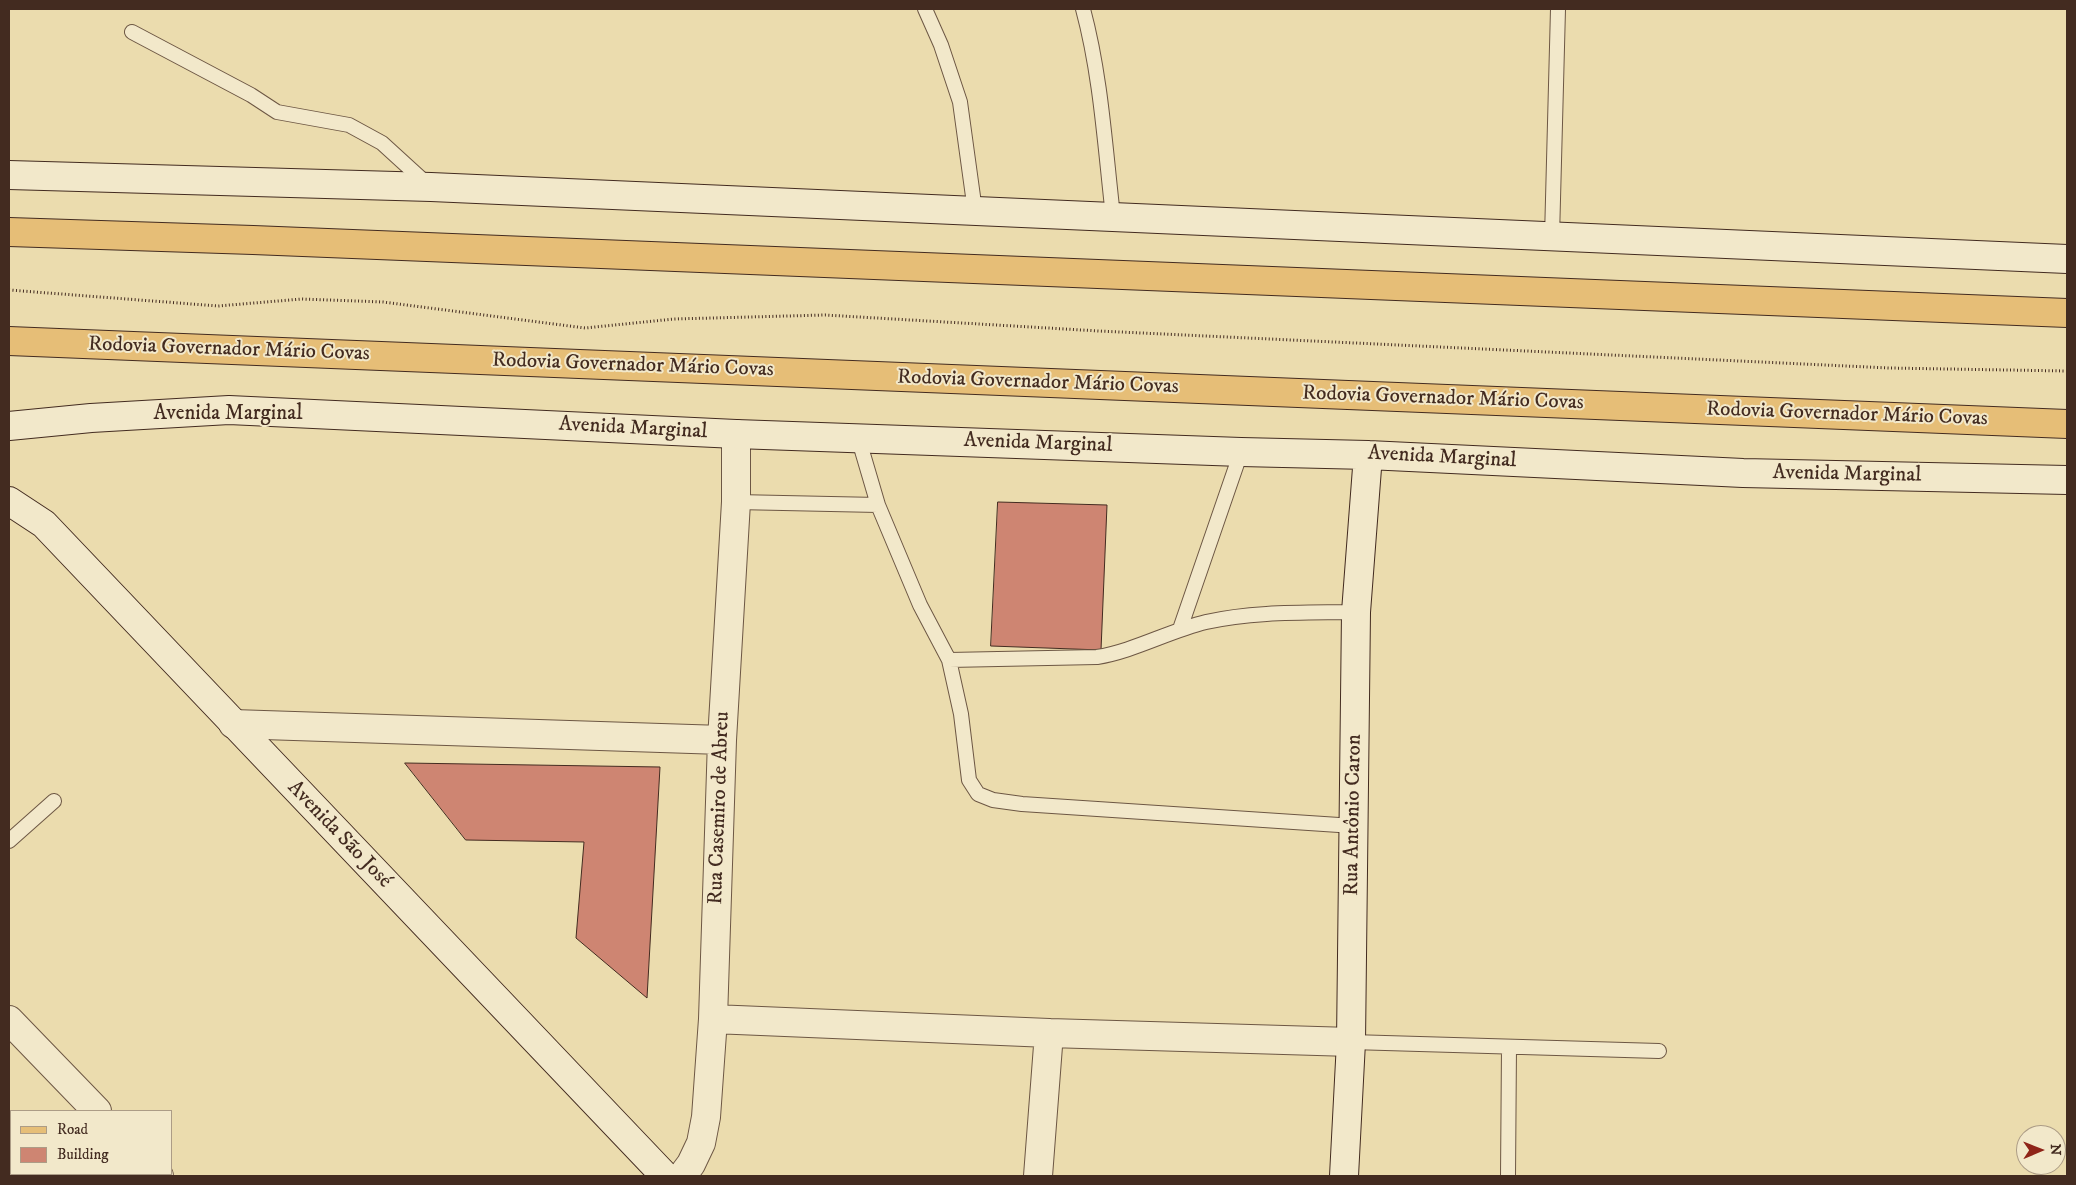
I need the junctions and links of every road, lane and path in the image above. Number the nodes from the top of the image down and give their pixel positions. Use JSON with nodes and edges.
{"nodes":[{"id":1,"x":925,"y":9,"type":"edge"},
{"id":2,"x":1083,"y":9,"type":"edge"},
{"id":3,"x":1558,"y":9,"type":"edge"},
{"id":4,"x":132,"y":32,"type":"dead end"},
{"id":5,"x":9,"y":175,"type":"edge"},
{"id":6,"x":431,"y":187,"type":"junction"},
{"id":7,"x":975,"y":211,"type":"junction"},
{"id":8,"x":1113,"y":216,"type":"junction"},
{"id":9,"x":9,"y":232,"type":"edge"},
{"id":10,"x":1552,"y":237,"type":"junction"},
{"id":11,"x":2067,"y":258,"type":"edge"},
{"id":12,"x":9,"y":290,"type":"edge"},
{"id":13,"x":2067,"y":313,"type":"edge"},
{"id":14,"x":9,"y":340,"type":"edge"},
{"id":15,"x":2067,"y":370,"type":"edge"},
{"id":16,"x":2067,"y":424,"type":"edge"},
{"id":17,"x":9,"y":426,"type":"edge"},
{"id":18,"x":736,"y":434,"type":"junction"},
{"id":19,"x":858,"y":437,"type":"junction"},
{"id":20,"x":1242,"y":452,"type":"junction"},
{"id":21,"x":1368,"y":455,"type":"junction"},
{"id":22,"x":2067,"y":480,"type":"edge"},
{"id":23,"x":9,"y":501,"type":"edge"},
{"id":24,"x":736,"y":502,"type":"junction"},
{"id":25,"x":878,"y":505,"type":"junction"},
{"id":26,"x":1356,"y":612,"type":"junction"},
{"id":27,"x":1180,"y":629,"type":"junction"},
{"id":28,"x":949,"y":660,"type":"junction"},
{"id":29,"x":233,"y":724,"type":"junction"},
{"id":30,"x":722,"y":740,"type":"junction"},
{"id":31,"x":54,"y":801,"type":"dead end"},
{"id":32,"x":1354,"y":826,"type":"junction"},
{"id":33,"x":9,"y":841,"type":"edge"},
{"id":34,"x":713,"y":1019,"type":"junction"},
{"id":35,"x":9,"y":1020,"type":"edge"},
{"id":36,"x":1048,"y":1033,"type":"junction"},
{"id":37,"x":1351,"y":1042,"type":"junction"},
{"id":38,"x":1510,"y":1047,"type":"junction"},
{"id":39,"x":1659,"y":1051,"type":"dead end"},
{"id":40,"x":96,"y":1110,"type":"edge"},
{"id":41,"x":665,"y":1176,"type":"edge"},
{"id":42,"x":682,"y":1176,"type":"edge"},
{"id":43,"x":1038,"y":1176,"type":"edge"},
{"id":44,"x":1344,"y":1176,"type":"edge"},
{"id":45,"x":1508,"y":1176,"type":"edge"}],
"edges":[{"from":1,"to":7,"type":"lane"},
{"from":2,"to":8,"type":"lane"},
{"from":3,"to":10,"type":"lane"},
{"from":4,"to":6,"type":"lane"},
{"from":5,"to":6,"type":"street"},
{"from":6,"to":7,"type":"street"},
{"from":7,"to":8,"type":"street"},
{"from":8,"to":10,"type":"street"},
{"from":9,"to":13,"type":"main road"},
{"from":10,"to":11,"type":"street"},
{"from":12,"to":15,"type":"path"},
{"from":14,"to":16,"type":"main road","name":"Rodovia Governador Mário Covas"},
{"from":17,"to":18,"type":"street","name":"Avenida Marginal"},
{"from":18,"to":19,"type":"street","name":"Avenida Marginal"},
{"from":18,"to":24,"type":"street","name":"Rua Casemiro de Abreu"},
{"from":19,"to":20,"type":"street","name":"Avenida Marginal"},
{"from":19,"to":25,"type":"lane"},
{"from":20,"to":21,"type":"street","name":"Avenida Marginal"},
{"from":20,"to":27,"type":"lane"},
{"from":21,"to":22,"type":"street","name":"Avenida Marginal"},
{"from":21,"to":26,"type":"street","name":"Rua Antônio Caron"},
{"from":23,"to":29,"type":"street","name":"Avenida São José"},
{"from":24,"to":25,"type":"lane"},
{"from":24,"to":30,"type":"street","name":"Rua Casemiro de Abreu"},
{"from":25,"to":28,"type":"lane"},
{"from":26,"to":27,"type":"lane"},
{"from":26,"to":32,"type":"street","name":"Rua Antônio Caron"},
{"from":27,"to":28,"type":"lane"},
{"from":28,"to":32,"type":"lane"},
{"from":29,"to":30,"type":"street"},
{"from":29,"to":41,"type":"street","name":"Avenida São José"},
{"from":30,"to":34,"type":"street","name":"Rua Casemiro de Abreu"},
{"from":31,"to":33,"type":"lane"},
{"from":32,"to":37,"type":"street","name":"Rua Antônio Caron"},
{"from":34,"to":36,"type":"street"},
{"from":34,"to":42,"type":"street","name":"Rua Casemiro de Abreu"},
{"from":35,"to":40,"type":"street"},
{"from":36,"to":37,"type":"street"},
{"from":36,"to":43,"type":"street"},
{"from":37,"to":38,"type":"lane"},
{"from":37,"to":44,"type":"street","name":"Rua Antônio Caron"},
{"from":38,"to":39,"type":"lane"},
{"from":38,"to":45,"type":"lane"}]}
